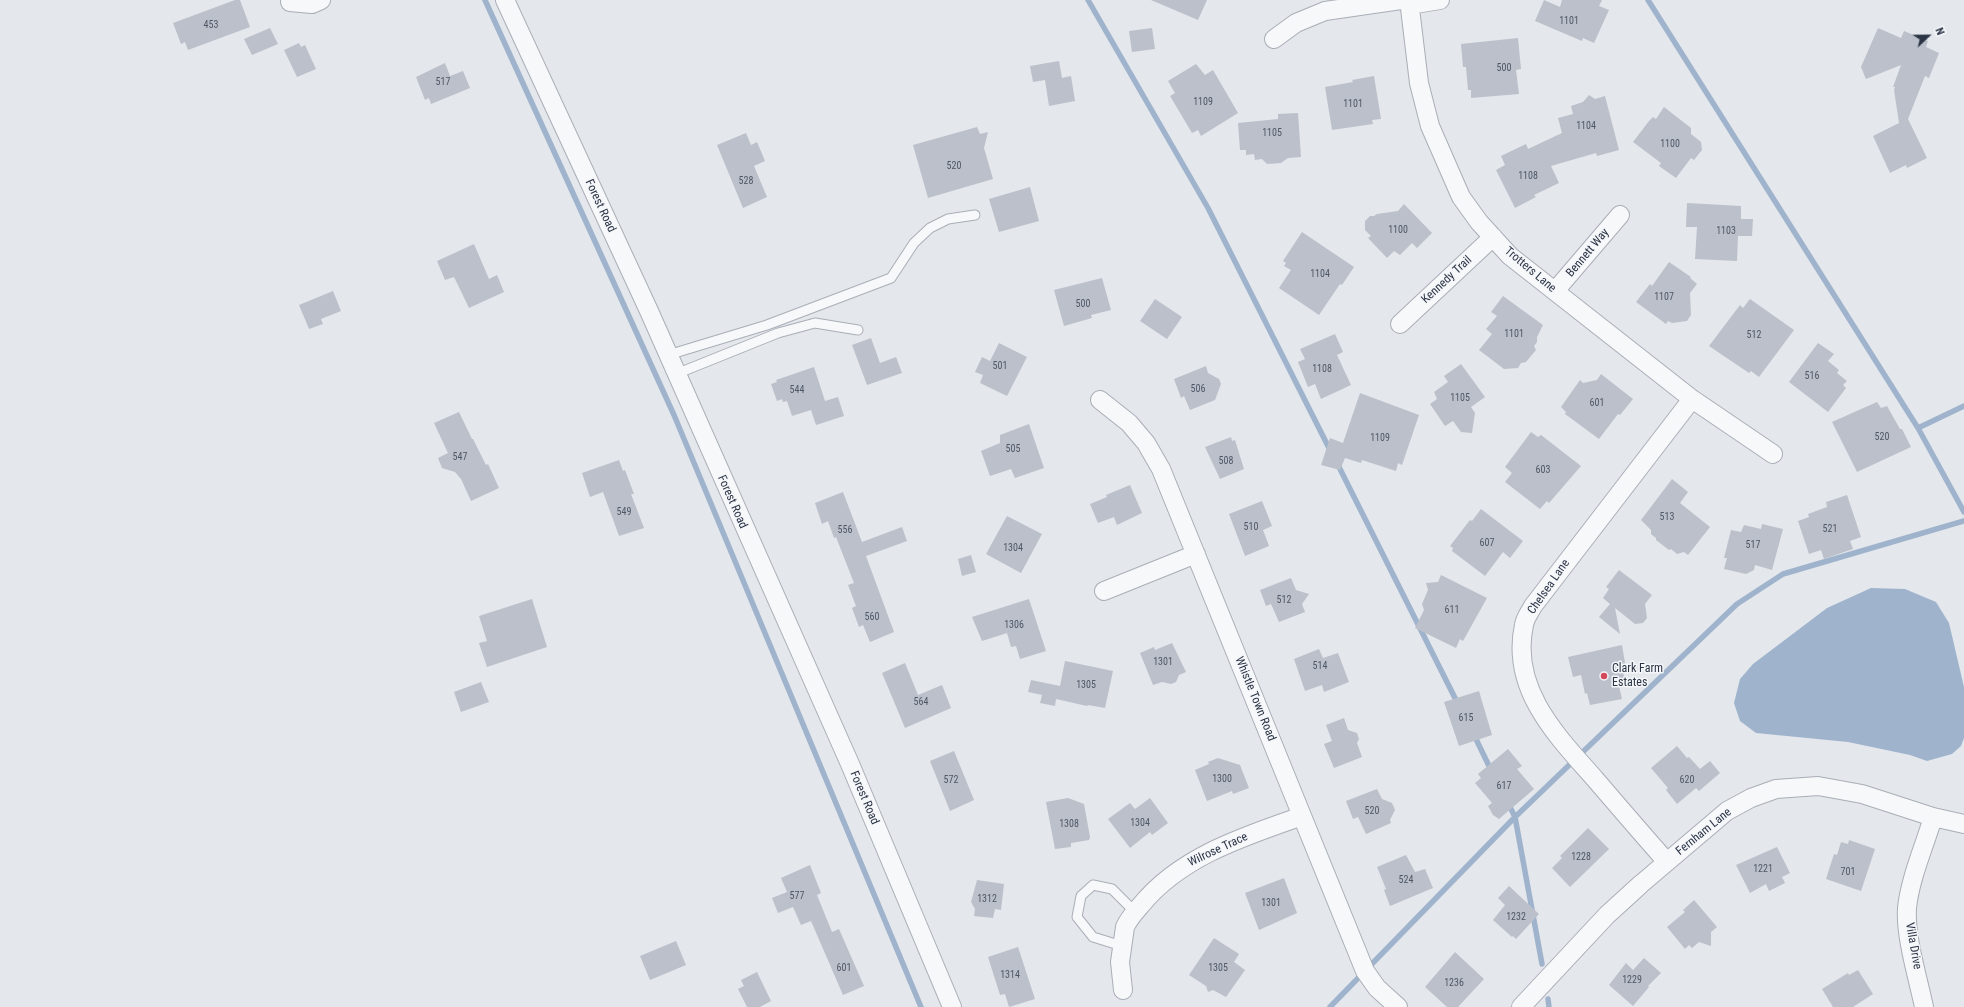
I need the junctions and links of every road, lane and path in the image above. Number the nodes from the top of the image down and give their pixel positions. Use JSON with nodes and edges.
{"nodes":[{"id":1,"x":321,"y":0,"type":"edge"},
{"id":2,"x":505,"y":0,"type":"edge"},
{"id":3,"x":1440,"y":0,"type":"edge"},
{"id":4,"x":290,"y":2,"type":"dead end"},
{"id":5,"x":1406,"y":2,"type":"edge"},
{"id":6,"x":1274,"y":39,"type":"dead end"},
{"id":7,"x":1620,"y":214,"type":"dead end"},
{"id":8,"x":975,"y":215,"type":"dead end"},
{"id":9,"x":1494,"y":237,"type":"junction"},
{"id":10,"x":1555,"y":291,"type":"junction"},
{"id":11,"x":1400,"y":324,"type":"dead end"},
{"id":12,"x":858,"y":330,"type":"dead end"},
{"id":13,"x":668,"y":355,"type":"junction"},
{"id":14,"x":676,"y":374,"type":"junction"},
{"id":15,"x":1692,"y":399,"type":"junction"},
{"id":16,"x":1100,"y":400,"type":"dead end"},
{"id":17,"x":1773,"y":454,"type":"dead end"},
{"id":18,"x":1196,"y":554,"type":"junction"},
{"id":19,"x":1104,"y":591,"type":"dead end"},
{"id":20,"x":1302,"y":816,"type":"junction"},
{"id":21,"x":1933,"y":816,"type":"junction"},
{"id":22,"x":1964,"y":824,"type":"edge"},
{"id":23,"x":1667,"y":862,"type":"junction"},
{"id":24,"x":1135,"y":912,"type":"junction"},
{"id":25,"x":1122,"y":946,"type":"junction"},
{"id":26,"x":1123,"y":990,"type":"dead end"},
{"id":27,"x":952,"y":1007,"type":"edge"},
{"id":28,"x":1398,"y":1007,"type":"edge"},
{"id":29,"x":1521,"y":1007,"type":"edge"},
{"id":30,"x":1924,"y":1007,"type":"edge"}],
"edges":[{"from":1,"to":4,"type":"street"},
{"from":2,"to":13,"type":"street","name":"Forest Road"},
{"from":3,"to":5,"type":"street"},
{"from":5,"to":6,"type":"street"},
{"from":5,"to":9,"type":"street","name":"Trotters Lane"},
{"from":7,"to":10,"type":"street","name":"Bennett Way"},
{"from":8,"to":13,"type":"lane"},
{"from":9,"to":10,"type":"street","name":"Trotters Lane"},
{"from":9,"to":11,"type":"street","name":"Kennedy Trail"},
{"from":10,"to":15,"type":"street","name":"Trotters Lane"},
{"from":12,"to":14,"type":"lane"},
{"from":13,"to":14,"type":"street","name":"Forest Road"},
{"from":14,"to":27,"type":"street","name":"Forest Road"},
{"from":15,"to":17,"type":"street","name":"Trotters Lane"},
{"from":15,"to":23,"type":"street","name":"Chelsea Lane"},
{"from":16,"to":18,"type":"street","name":"Whistle Town Road"},
{"from":18,"to":19,"type":"street"},
{"from":18,"to":20,"type":"street","name":"Whistle Town Road"},
{"from":20,"to":24,"type":"street","name":"Wilrose Trace"},
{"from":20,"to":28,"type":"street","name":"Whistle Town Road"},
{"from":21,"to":22,"type":"street","name":"Fernham Lane"},
{"from":21,"to":23,"type":"street","name":"Fernham Lane"},
{"from":21,"to":30,"type":"street","name":"Villa Drive"},
{"from":23,"to":29,"type":"street","name":"Fernham Lane"},
{"from":24,"to":25,"type":"street","name":"Wilrose Trace"},
{"from":24,"to":25,"type":"lane"},
{"from":25,"to":26,"type":"street","name":"Wilrose Trace"}]}
